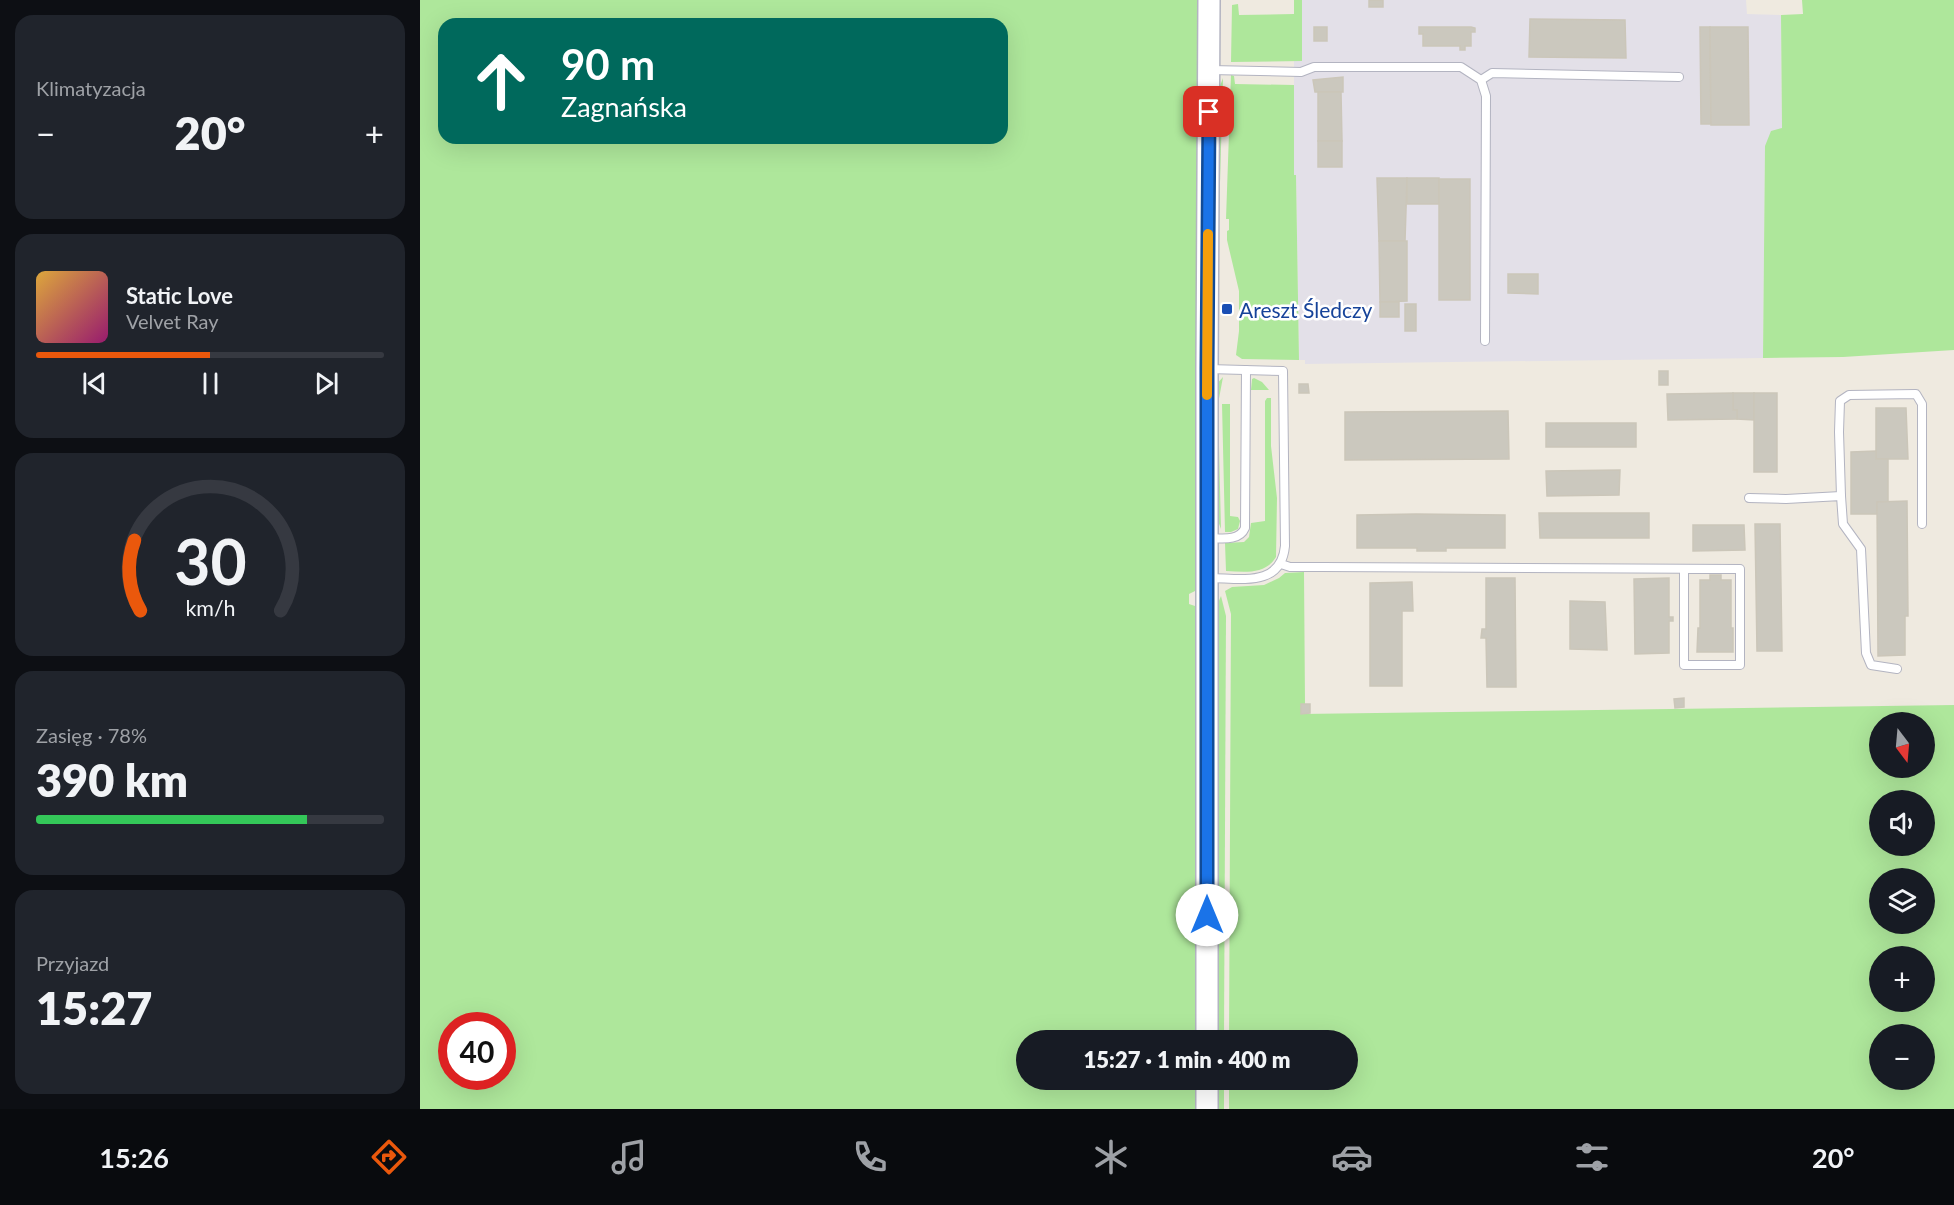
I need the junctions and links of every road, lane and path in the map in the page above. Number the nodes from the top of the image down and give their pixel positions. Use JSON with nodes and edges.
{"nodes":[{"id":1,"x":1209,"y":0,"type":"edge"},
{"id":2,"x":1209,"y":70,"type":"junction"},
{"id":3,"x":1679,"y":77,"type":"dead end"},
{"id":4,"x":1481,"y":80,"type":"junction"},
{"id":5,"x":1485,"y":341,"type":"dead end"},
{"id":6,"x":1207,"y":369,"type":"junction"},
{"id":7,"x":1246,"y":370,"type":"junction"},
{"id":8,"x":1841,"y":496,"type":"junction"},
{"id":9,"x":1749,"y":498,"type":"dead end"},
{"id":10,"x":1922,"y":524,"type":"dead end"},
{"id":11,"x":1208,"y":538,"type":"junction"},
{"id":12,"x":1281,"y":564,"type":"junction"},
{"id":13,"x":1684,"y":569,"type":"junction"},
{"id":14,"x":1208,"y":578,"type":"junction"},
{"id":15,"x":1897,"y":669,"type":"dead end"},
{"id":16,"x":1207,"y":1030,"type":"edge"},
{"id":17,"x":1207,"y":1090,"type":"edge"},
{"id":18,"x":1207,"y":1109,"type":"edge"}],
"edges":[{"from":1,"to":2,"type":"street"},
{"from":2,"to":4,"type":"lane"},
{"from":2,"to":6,"type":"street"},
{"from":3,"to":4,"type":"lane"},
{"from":4,"to":5,"type":"lane"},
{"from":6,"to":7,"type":"lane"},
{"from":6,"to":11,"type":"street"},
{"from":7,"to":11,"type":"lane"},
{"from":7,"to":12,"type":"lane"},
{"from":8,"to":9,"type":"lane"},
{"from":8,"to":10,"type":"lane"},
{"from":8,"to":15,"type":"lane"},
{"from":11,"to":14,"type":"street"},
{"from":12,"to":13,"type":"lane"},
{"from":12,"to":14,"type":"lane"},
{"from":13,"to":13,"type":"lane"},
{"from":14,"to":16,"type":"street"},
{"from":17,"to":18,"type":"street"}]}
